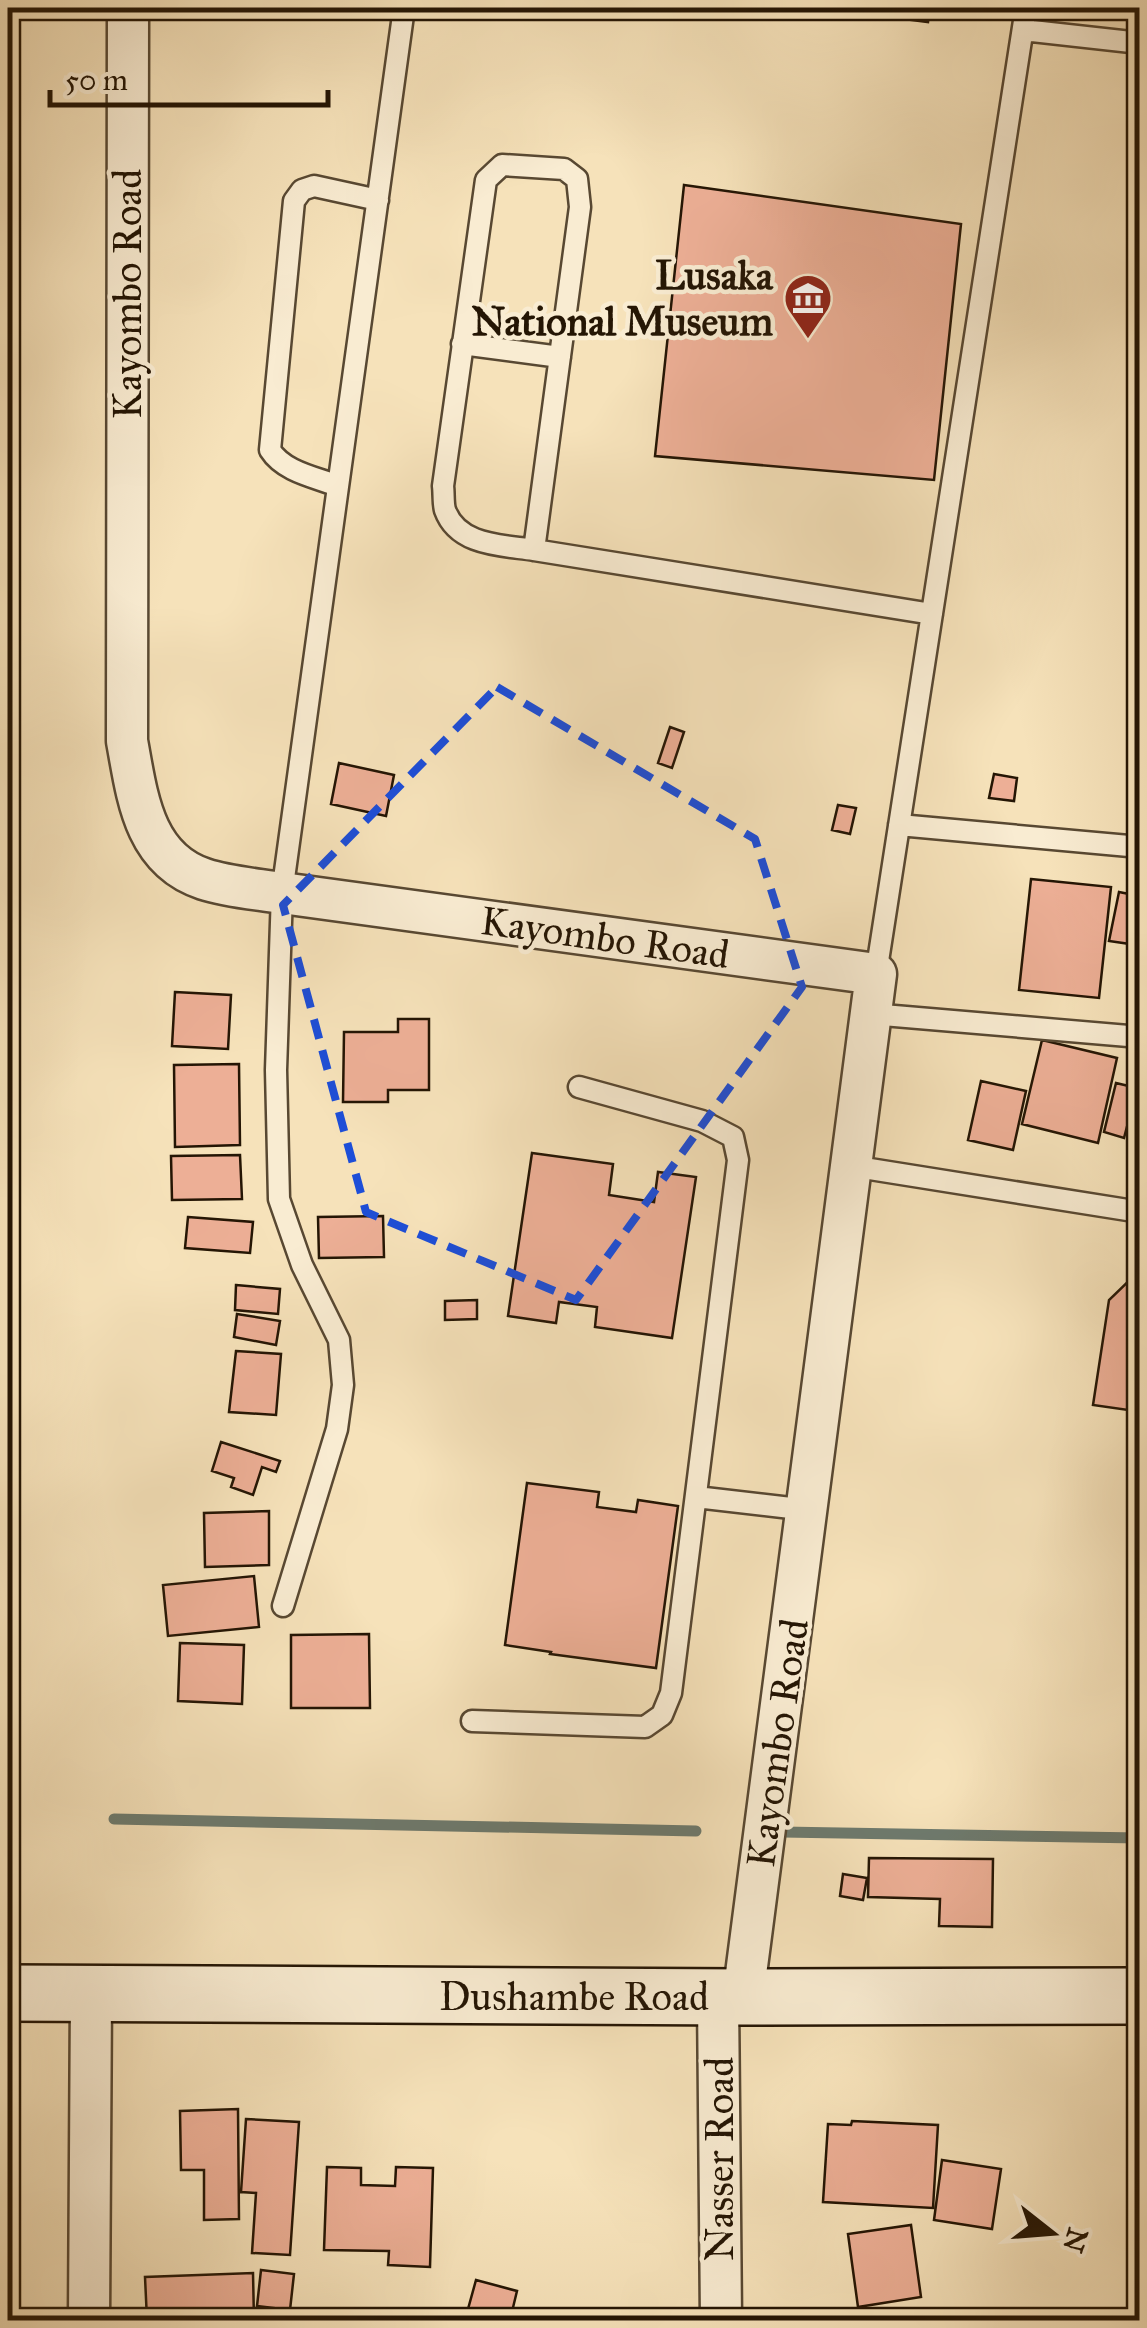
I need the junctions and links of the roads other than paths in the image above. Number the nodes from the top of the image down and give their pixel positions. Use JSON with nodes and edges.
{"nodes":[{"id":1,"x":128,"y":8,"type":"edge"},
{"id":2,"x":404,"y":8,"type":"edge"},
{"id":3,"x":1026,"y":8,"type":"edge"},
{"id":4,"x":1023,"y":30,"type":"junction"},
{"id":5,"x":1140,"y":43,"type":"edge"},
{"id":6,"x":378,"y":200,"type":"junction"},
{"id":7,"x":462,"y":344,"type":"junction"},
{"id":8,"x":560,"y":356,"type":"junction"},
{"id":9,"x":338,"y":486,"type":"junction"},
{"id":10,"x":534,"y":550,"type":"junction"},
{"id":11,"x":932,"y":614,"type":"junction"},
{"id":12,"x":899,"y":825,"type":"junction"},
{"id":13,"x":1140,"y":847,"type":"edge"},
{"id":14,"x":282,"y":893,"type":"junction"},
{"id":15,"x":876,"y":974,"type":"junction"},
{"id":16,"x":871,"y":1014,"type":"junction"},
{"id":17,"x":1140,"y":1038,"type":"edge"},
{"id":18,"x":579,"y":1087,"type":"dead end"},
{"id":19,"x":851,"y":1166,"type":"junction"},
{"id":20,"x":1140,"y":1212,"type":"edge"},
{"id":21,"x":696,"y":1497,"type":"junction"},
{"id":22,"x":808,"y":1510,"type":"junction"},
{"id":23,"x":283,"y":1606,"type":"dead end"},
{"id":24,"x":472,"y":1721,"type":"dead end"},
{"id":25,"x":8,"y":1994,"type":"edge"},
{"id":26,"x":91,"y":1994,"type":"junction"},
{"id":27,"x":1140,"y":1996,"type":"edge"},
{"id":28,"x":730,"y":1997,"type":"junction"},
{"id":29,"x":89,"y":2320,"type":"edge"},
{"id":30,"x":720,"y":2320,"type":"edge"}],
"edges":[{"from":1,"to":14,"type":"street","name":"Kayombo Road"},
{"from":2,"to":6,"type":"lane"},
{"from":3,"to":4,"type":"lane"},
{"from":4,"to":5,"type":"lane"},
{"from":4,"to":11,"type":"lane"},
{"from":6,"to":9,"type":"lane"},
{"from":6,"to":9,"type":"lane"},
{"from":7,"to":8,"type":"lane"},
{"from":7,"to":8,"type":"lane"},
{"from":7,"to":10,"type":"lane"},
{"from":8,"to":10,"type":"lane"},
{"from":9,"to":14,"type":"lane"},
{"from":10,"to":11,"type":"lane"},
{"from":11,"to":12,"type":"lane"},
{"from":12,"to":13,"type":"lane"},
{"from":12,"to":15,"type":"lane"},
{"from":14,"to":15,"type":"street","name":"Kayombo Road"},
{"from":14,"to":23,"type":"lane"},
{"from":15,"to":16,"type":"street","name":"Kayombo Road"},
{"from":16,"to":17,"type":"lane"},
{"from":16,"to":19,"type":"street","name":"Kayombo Road"},
{"from":18,"to":21,"type":"lane"},
{"from":19,"to":20,"type":"lane"},
{"from":19,"to":22,"type":"street","name":"Kayombo Road"},
{"from":21,"to":22,"type":"lane"},
{"from":21,"to":24,"type":"lane"},
{"from":22,"to":28,"type":"street","name":"Kayombo Road"},
{"from":25,"to":26,"type":"street","name":"Dushambe Road"},
{"from":26,"to":28,"type":"street","name":"Dushambe Road"},
{"from":26,"to":29,"type":"street"},
{"from":27,"to":28,"type":"street","name":"Dushambe Road"},
{"from":28,"to":30,"type":"street","name":"Nasser Road"}]}
